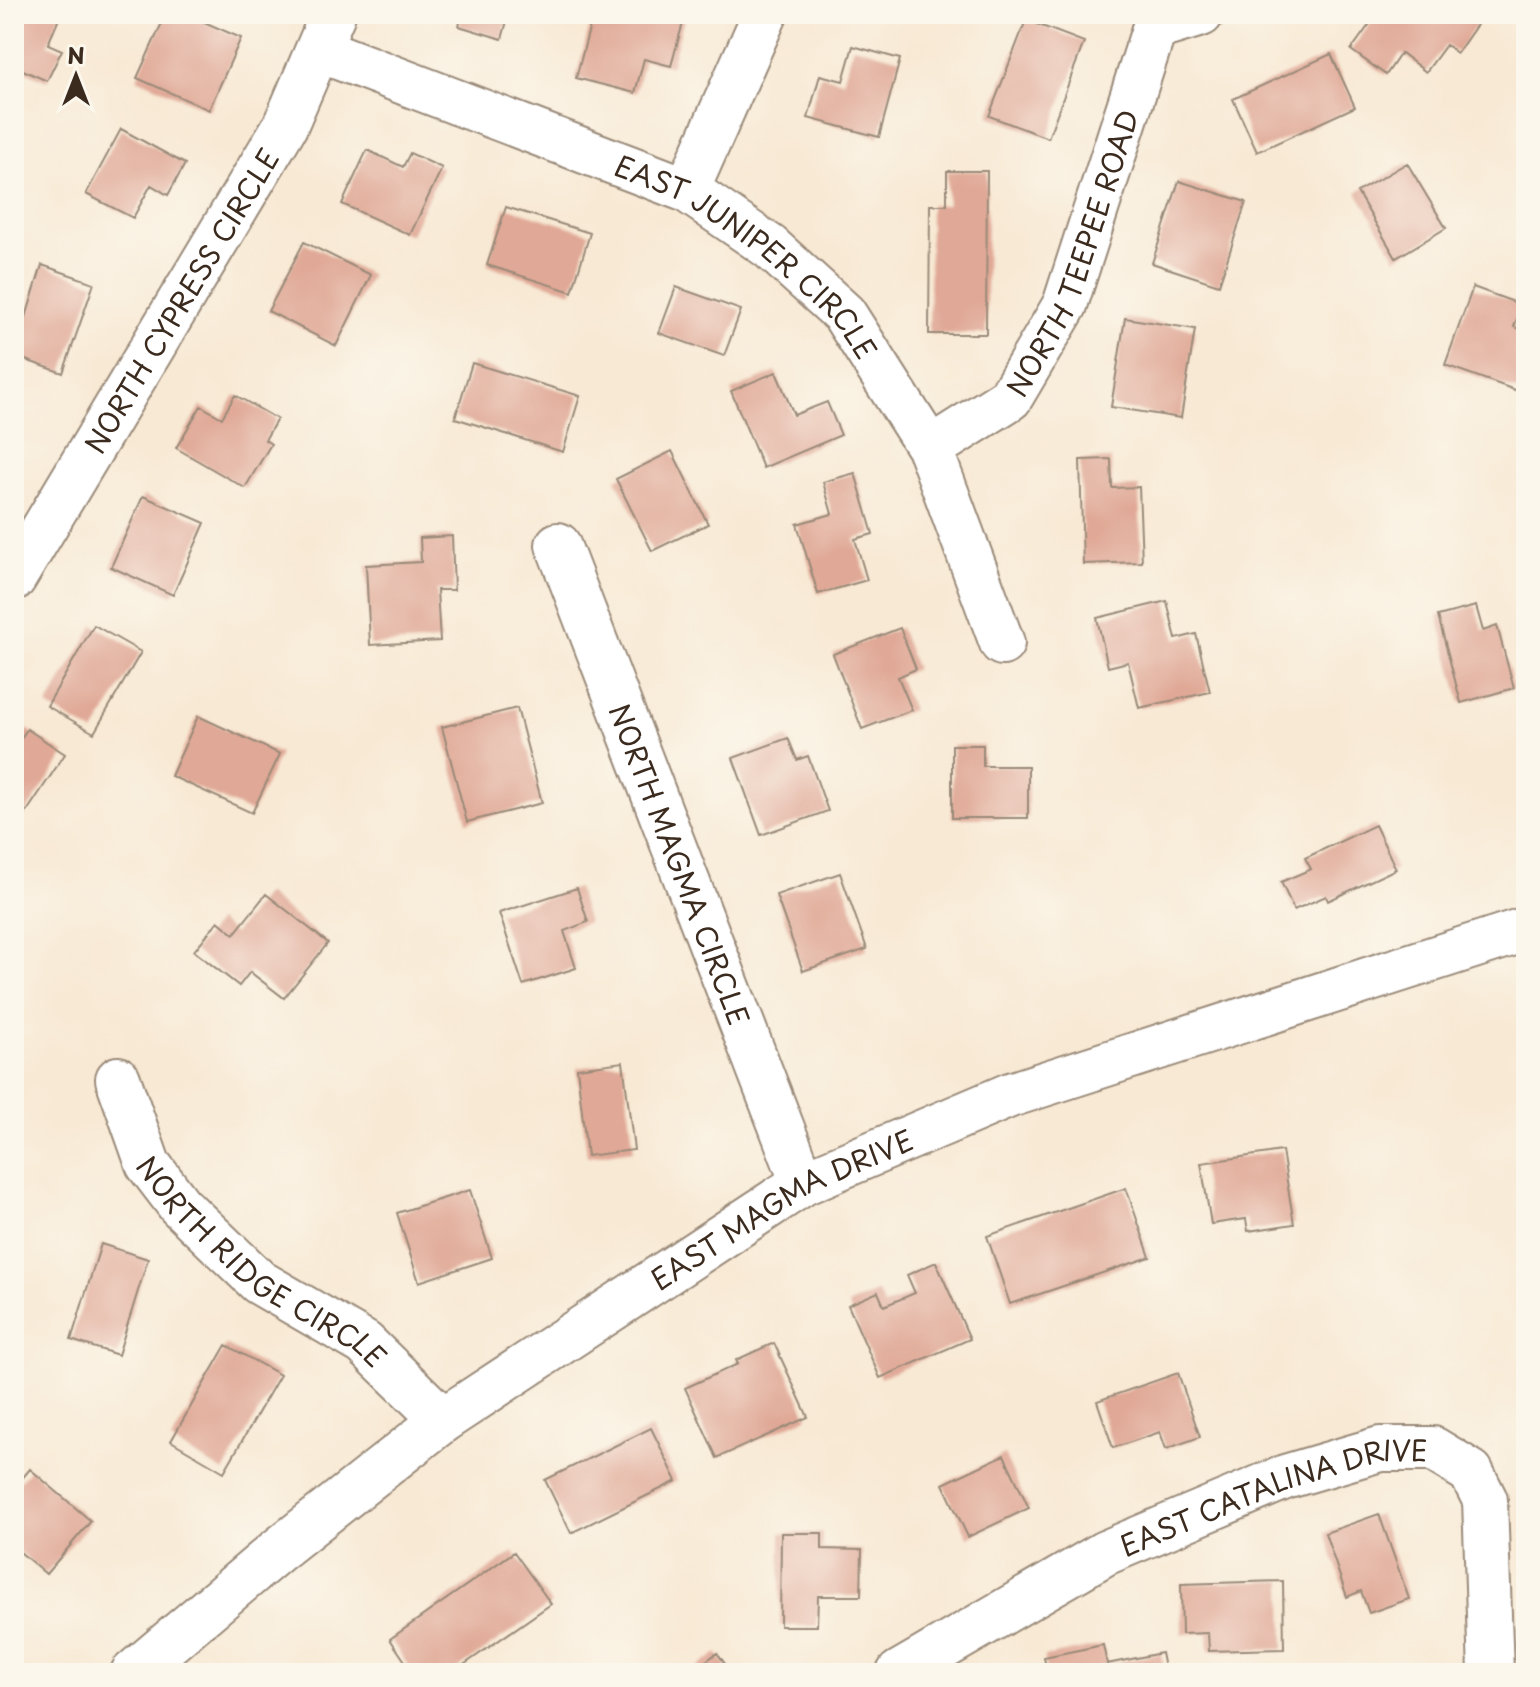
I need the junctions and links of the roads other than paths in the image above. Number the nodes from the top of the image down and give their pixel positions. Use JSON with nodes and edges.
{"nodes":[{"id":1,"x":765,"y":14,"type":"edge"},
{"id":2,"x":1201,"y":14,"type":"edge"},
{"id":3,"x":1157,"y":21,"type":"edge"},
{"id":4,"x":327,"y":32,"type":"edge"},
{"id":5,"x":687,"y":190,"type":"junction"},
{"id":6,"x":930,"y":449,"type":"junction"},
{"id":7,"x":558,"y":545,"type":"dead end"},
{"id":8,"x":14,"y":578,"type":"edge"},
{"id":9,"x":1002,"y":643,"type":"dead end"},
{"id":10,"x":1526,"y":929,"type":"edge"},
{"id":11,"x":118,"y":1079,"type":"dead end"},
{"id":12,"x":803,"y":1183,"type":"junction"},
{"id":13,"x":443,"y":1420,"type":"junction"},
{"id":14,"x":133,"y":1673,"type":"edge"},
{"id":15,"x":899,"y":1673,"type":"edge"},
{"id":16,"x":1491,"y":1673,"type":"edge"}],
"edges":[{"from":1,"to":5,"type":"street"},
{"from":2,"to":3,"type":"street"},
{"from":3,"to":6,"type":"street","name":"NORTH TEEPEE ROAD"},
{"from":4,"to":5,"type":"street","name":"EAST JUNIPER CIRCLE"},
{"from":4,"to":8,"type":"street","name":"NORTH CYPRESS CIRCLE"},
{"from":5,"to":6,"type":"street","name":"EAST JUNIPER CIRCLE"},
{"from":6,"to":9,"type":"street","name":"EAST JUNIPER CIRCLE"},
{"from":7,"to":12,"type":"street","name":"NORTH MAGMA CIRCLE"},
{"from":10,"to":12,"type":"street","name":"EAST MAGMA DRIVE"},
{"from":11,"to":13,"type":"street","name":"NORTH RIDGE CIRCLE"},
{"from":12,"to":13,"type":"street","name":"EAST MAGMA DRIVE"},
{"from":13,"to":14,"type":"street","name":"EAST MAGMA DRIVE"},
{"from":15,"to":16,"type":"street","name":"EAST CATALINA DRIVE"}]}
